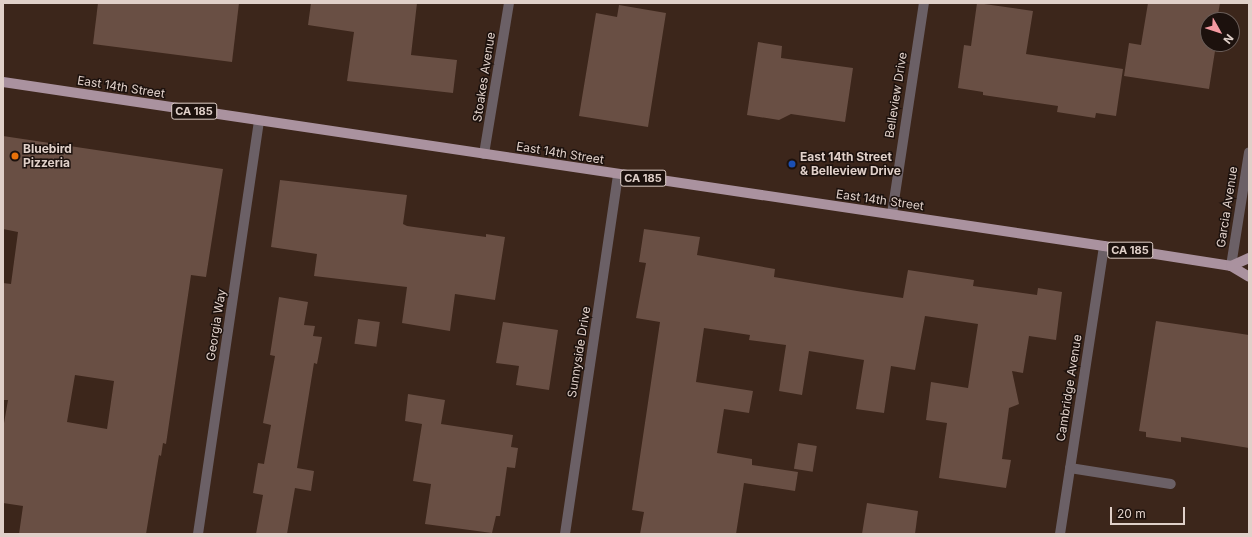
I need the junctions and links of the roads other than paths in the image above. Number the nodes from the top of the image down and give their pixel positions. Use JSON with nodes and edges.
{"nodes":[{"id":1,"x":509,"y":3,"type":"edge"},
{"id":2,"x":924,"y":3,"type":"edge"},
{"id":3,"x":3,"y":82,"type":"edge"},
{"id":4,"x":258,"y":120,"type":"junction"},
{"id":5,"x":1249,"y":152,"type":"edge"},
{"id":6,"x":484,"y":154,"type":"junction"},
{"id":7,"x":618,"y":175,"type":"junction"},
{"id":8,"x":892,"y":214,"type":"junction"},
{"id":9,"x":1104,"y":246,"type":"junction"},
{"id":10,"x":1249,"y":258,"type":"edge"},
{"id":11,"x":1231,"y":266,"type":"junction"},
{"id":12,"x":1249,"y":277,"type":"edge"},
{"id":13,"x":1070,"y":468,"type":"junction"},
{"id":14,"x":1170,"y":484,"type":"dead end"},
{"id":15,"x":198,"y":534,"type":"edge"},
{"id":16,"x":565,"y":534,"type":"edge"},
{"id":17,"x":1060,"y":534,"type":"edge"}],
"edges":[{"from":1,"to":6,"type":"street","name":"Stoakes Avenue"},
{"from":2,"to":8,"type":"street","name":"Belleview Drive"},
{"from":3,"to":4,"type":"main road","name":"East 14th Street","number":"CA 185"},
{"from":4,"to":6,"type":"main road","name":"East 14th Street","number":"CA 185"},
{"from":4,"to":15,"type":"street","name":"Georgia Way"},
{"from":5,"to":11,"type":"street","name":"Garcia Avenue"},
{"from":6,"to":7,"type":"main road","name":"East 14th Street","number":"CA 185"},
{"from":7,"to":8,"type":"main road","name":"East 14th Street","number":"CA 185"},
{"from":7,"to":16,"type":"street","name":"Sunnyside Drive"},
{"from":8,"to":9,"type":"main road","name":"East 14th Street","number":"CA 185"},
{"from":9,"to":11,"type":"main road","name":"East 14th Street","number":"CA 185"},
{"from":9,"to":13,"type":"street","name":"Cambridge Avenue"},
{"from":10,"to":11,"type":"main road"},
{"from":11,"to":12,"type":"main road","name":"East 14th Street","number":"CA 185"},
{"from":13,"to":14,"type":"street"},
{"from":13,"to":17,"type":"street","name":"Cambridge Avenue"}]}
